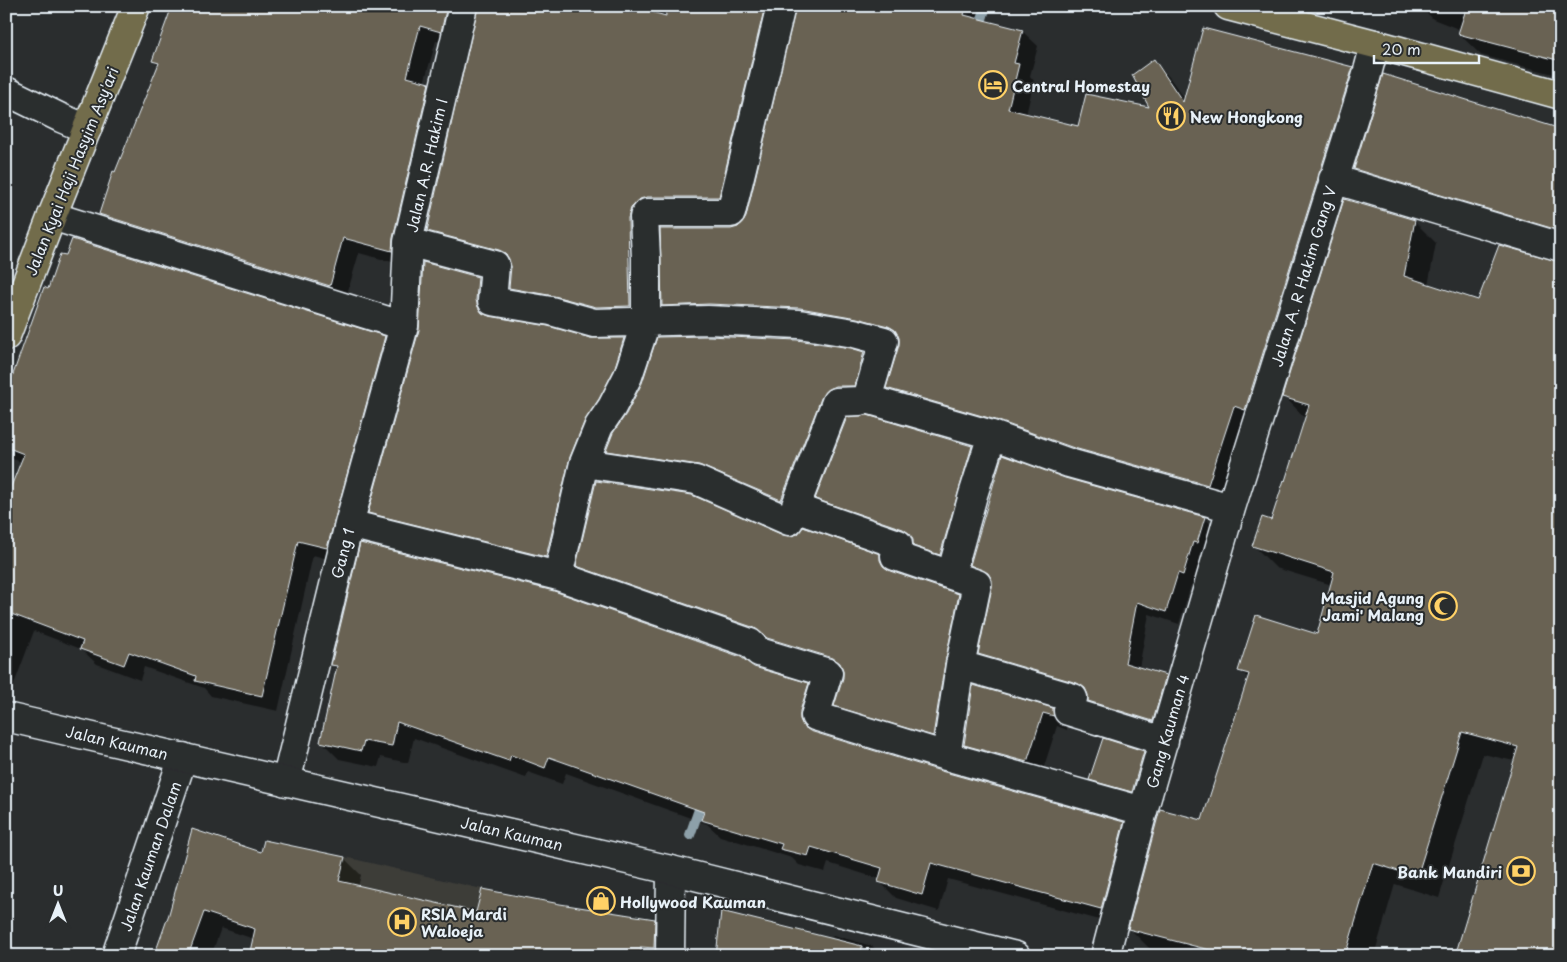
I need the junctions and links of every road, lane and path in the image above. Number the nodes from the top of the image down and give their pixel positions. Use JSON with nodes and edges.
{"nodes":[{"id":1,"x":136,"y":6,"type":"edge"},
{"id":2,"x":463,"y":6,"type":"edge"},
{"id":3,"x":781,"y":6,"type":"edge"},
{"id":4,"x":1228,"y":6,"type":"edge"},
{"id":5,"x":1375,"y":44,"type":"junction"},
{"id":6,"x":6,"y":91,"type":"edge"},
{"id":7,"x":1561,"y":95,"type":"edge"},
{"id":8,"x":87,"y":129,"type":"junction"},
{"id":9,"x":1333,"y":179,"type":"junction"},
{"id":10,"x":52,"y":216,"type":"junction"},
{"id":11,"x":408,"y":242,"type":"junction"},
{"id":12,"x":1561,"y":247,"type":"edge"},
{"id":13,"x":646,"y":322,"type":"junction"},
{"id":14,"x":404,"y":326,"type":"junction"},
{"id":15,"x":6,"y":336,"type":"edge"},
{"id":16,"x":856,"y":401,"type":"junction"},
{"id":17,"x":992,"y":436,"type":"junction"},
{"id":18,"x":584,"y":463,"type":"junction"},
{"id":19,"x":1232,"y":508,"type":"junction"},
{"id":20,"x":800,"y":510,"type":"junction"},
{"id":21,"x":349,"y":524,"type":"junction"},
{"id":22,"x":558,"y":576,"type":"junction"},
{"id":23,"x":951,"y":576,"type":"junction"},
{"id":24,"x":960,"y":665,"type":"junction"},
{"id":25,"x":6,"y":717,"type":"edge"},
{"id":26,"x":1164,"y":741,"type":"junction"},
{"id":27,"x":946,"y":756,"type":"junction"},
{"id":28,"x":183,"y":757,"type":"junction"},
{"id":29,"x":286,"y":782,"type":"junction"},
{"id":30,"x":1143,"y":811,"type":"junction"},
{"id":31,"x":671,"y":870,"type":"junction"},
{"id":32,"x":116,"y":956,"type":"edge"},
{"id":33,"x":670,"y":956,"type":"edge"},
{"id":34,"x":1016,"y":956,"type":"edge"},
{"id":35,"x":1104,"y":956,"type":"edge"}],
"edges":[{"from":1,"to":8,"type":"main road","name":"Jalan Kyai Haji Hasyim Asy'ari"},
{"from":2,"to":11,"type":"street","name":"Jalan A.R. Hakim I"},
{"from":3,"to":13,"type":"street"},
{"from":4,"to":5,"type":"main road"},
{"from":5,"to":7,"type":"main road"},
{"from":5,"to":9,"type":"street","name":"Jalan A. R Hakim Gang V"},
{"from":6,"to":8,"type":"street"},
{"from":8,"to":10,"type":"main road","name":"Jalan Kyai Haji Hasyim Asy'ari"},
{"from":9,"to":12,"type":"street"},
{"from":9,"to":19,"type":"street","name":"Jalan A. R Hakim Gang V"},
{"from":10,"to":14,"type":"street"},
{"from":10,"to":15,"type":"main road","name":"Jalan Kyai Haji Hasyim Asy'ari"},
{"from":11,"to":13,"type":"street"},
{"from":11,"to":14,"type":"street","name":"Jalan A.R. Hakim I"},
{"from":13,"to":16,"type":"street"},
{"from":13,"to":18,"type":"street"},
{"from":14,"to":21,"type":"street","name":"Gang 1"},
{"from":16,"to":17,"type":"street"},
{"from":16,"to":20,"type":"street"},
{"from":17,"to":19,"type":"street"},
{"from":17,"to":23,"type":"street"},
{"from":18,"to":20,"type":"street"},
{"from":18,"to":22,"type":"street"},
{"from":19,"to":26,"type":"street","name":"Gang Kauman 4"},
{"from":20,"to":23,"type":"street"},
{"from":21,"to":22,"type":"street"},
{"from":21,"to":29,"type":"street","name":"Gang 1"},
{"from":22,"to":27,"type":"street"},
{"from":23,"to":24,"type":"street"},
{"from":24,"to":26,"type":"street"},
{"from":24,"to":27,"type":"street"},
{"from":25,"to":28,"type":"street","name":"Jalan Kauman"},
{"from":26,"to":30,"type":"street","name":"Gang Kauman 4"},
{"from":27,"to":30,"type":"street"},
{"from":28,"to":29,"type":"street","name":"Jalan Kauman"},
{"from":28,"to":32,"type":"street","name":"Jalan Kauman Dalam"},
{"from":29,"to":31,"type":"street","name":"Jalan Kauman"},
{"from":30,"to":35,"type":"street","name":"Gang Kauman 4"},
{"from":31,"to":33,"type":"street"},
{"from":31,"to":34,"type":"street","name":"Jalan Kauman"}]}
